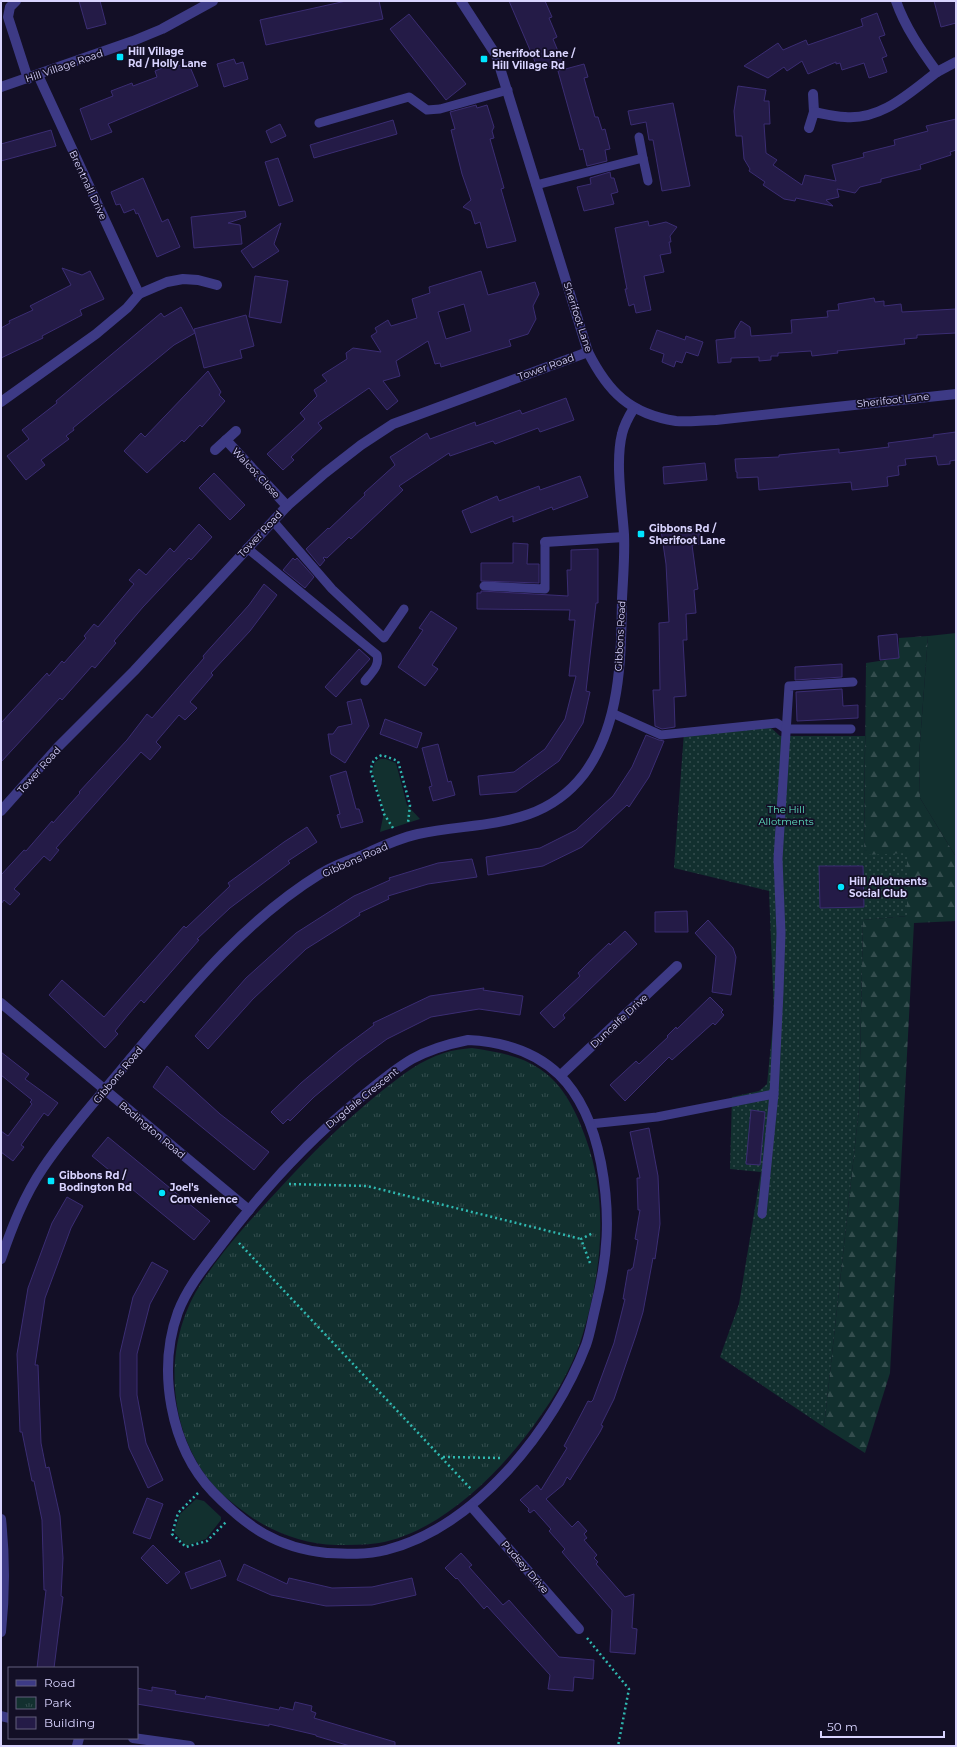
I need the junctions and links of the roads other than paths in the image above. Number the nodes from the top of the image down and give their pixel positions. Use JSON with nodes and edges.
{"nodes":[{"id":1,"x":16,"y":1,"type":"edge"},
{"id":2,"x":213,"y":1,"type":"edge"},
{"id":3,"x":461,"y":1,"type":"edge"},
{"id":4,"x":896,"y":1,"type":"edge"},
{"id":5,"x":956,"y":62,"type":"edge"},
{"id":6,"x":937,"y":72,"type":"junction"},
{"id":7,"x":33,"y":77,"type":"junction"},
{"id":8,"x":1,"y":87,"type":"edge"},
{"id":9,"x":508,"y":90,"type":"junction"},
{"id":10,"x":813,"y":94,"type":"dead end"},
{"id":11,"x":814,"y":112,"type":"junction"},
{"id":12,"x":319,"y":123,"type":"dead end"},
{"id":13,"x":809,"y":128,"type":"dead end"},
{"id":14,"x":639,"y":137,"type":"dead end"},
{"id":15,"x":643,"y":158,"type":"junction"},
{"id":16,"x":648,"y":181,"type":"dead end"},
{"id":17,"x":536,"y":185,"type":"junction"},
{"id":18,"x":217,"y":285,"type":"dead end"},
{"id":19,"x":139,"y":294,"type":"junction"},
{"id":20,"x":588,"y":352,"type":"junction"},
{"id":21,"x":956,"y":394,"type":"edge"},
{"id":22,"x":1,"y":402,"type":"edge"},
{"id":23,"x":634,"y":408,"type":"junction"},
{"id":24,"x":236,"y":431,"type":"dead end"},
{"id":25,"x":226,"y":440,"type":"junction"},
{"id":26,"x":215,"y":450,"type":"dead end"},
{"id":27,"x":287,"y":506,"type":"junction"},
{"id":28,"x":273,"y":521,"type":"junction"},
{"id":29,"x":624,"y":537,"type":"junction"},
{"id":30,"x":545,"y":542,"type":"joint"},
{"id":31,"x":247,"y":548,"type":"junction"},
{"id":32,"x":484,"y":586,"type":"dead end"},
{"id":33,"x":404,"y":609,"type":"dead end"},
{"id":34,"x":365,"y":681,"type":"dead end"},
{"id":35,"x":853,"y":682,"type":"dead end"},
{"id":36,"x":612,"y":712,"type":"junction"},
{"id":37,"x":851,"y":728,"type":"dead end"},
{"id":38,"x":786,"y":729,"type":"junction"},
{"id":39,"x":1,"y":811,"type":"edge"},
{"id":40,"x":677,"y":966,"type":"dead end"},
{"id":41,"x":1,"y":1003,"type":"edge"},
{"id":42,"x":561,"y":1075,"type":"junction"},
{"id":43,"x":105,"y":1090,"type":"junction"},
{"id":44,"x":774,"y":1094,"type":"junction"},
{"id":45,"x":590,"y":1124,"type":"junction"},
{"id":46,"x":248,"y":1210,"type":"junction"},
{"id":47,"x":762,"y":1214,"type":"dead end"},
{"id":48,"x":1,"y":1259,"type":"edge"},
{"id":49,"x":471,"y":1506,"type":"junction"},
{"id":50,"x":1,"y":1519,"type":"edge"},
{"id":51,"x":579,"y":1629,"type":"road end"},
{"id":52,"x":1,"y":1632,"type":"edge"},
{"id":53,"x":138,"y":1739,"type":"edge"},
{"id":54,"x":190,"y":1746,"type":"edge"}],
"edges":[{"from":1,"to":7,"type":"street","name":"Brentnall Drive"},
{"from":2,"to":7,"type":"street","name":"Hill Village Road"},
{"from":3,"to":9,"type":"street","name":"Sherifoot Lane"},
{"from":4,"to":6,"type":"street"},
{"from":5,"to":6,"type":"street"},
{"from":6,"to":11,"type":"street"},
{"from":7,"to":8,"type":"street","name":"Hill Village Road"},
{"from":7,"to":19,"type":"street","name":"Brentnall Drive"},
{"from":9,"to":12,"type":"lane"},
{"from":9,"to":17,"type":"street","name":"Sherifoot Lane"},
{"from":10,"to":11,"type":"street"},
{"from":11,"to":13,"type":"street"},
{"from":14,"to":15,"type":"lane"},
{"from":15,"to":16,"type":"lane"},
{"from":15,"to":17,"type":"lane"},
{"from":17,"to":20,"type":"street","name":"Sherifoot Lane"},
{"from":18,"to":19,"type":"street"},
{"from":19,"to":22,"type":"street"},
{"from":20,"to":23,"type":"street","name":"Sherifoot Lane"},
{"from":20,"to":27,"type":"street","name":"Tower Road"},
{"from":21,"to":23,"type":"street","name":"Sherifoot Lane"},
{"from":23,"to":29,"type":"street","name":"Gibbons Road"},
{"from":24,"to":25,"type":"street","name":"Walcot Close"},
{"from":25,"to":26,"type":"street","name":"Walcot Close"},
{"from":25,"to":27,"type":"street","name":"Walcot Close"},
{"from":27,"to":28,"type":"street","name":"Tower Road"},
{"from":28,"to":31,"type":"street","name":"Tower Road"},
{"from":28,"to":33,"type":"lane"},
{"from":29,"to":30,"type":"street"},
{"from":29,"to":36,"type":"street","name":"Gibbons Road"},
{"from":30,"to":32,"type":"lane"},
{"from":31,"to":34,"type":"lane"},
{"from":31,"to":39,"type":"street","name":"Tower Road"},
{"from":35,"to":38,"type":"lane"},
{"from":36,"to":38,"type":"lane"},
{"from":36,"to":43,"type":"street","name":"Gibbons Road"},
{"from":37,"to":38,"type":"lane"},
{"from":38,"to":44,"type":"lane"},
{"from":40,"to":42,"type":"street","name":"Duncalfe Drive"},
{"from":41,"to":43,"type":"street","name":"Bodington Road"},
{"from":42,"to":45,"type":"street","name":"Dugdale Crescent"},
{"from":42,"to":46,"type":"street","name":"Dugdale Crescent"},
{"from":43,"to":46,"type":"street","name":"Bodington Road"},
{"from":43,"to":48,"type":"street","name":"Gibbons Road"},
{"from":44,"to":45,"type":"lane"},
{"from":44,"to":47,"type":"lane"},
{"from":45,"to":49,"type":"street","name":"Dugdale Crescent"},
{"from":46,"to":49,"type":"street","name":"Dugdale Crescent"},
{"from":49,"to":51,"type":"street","name":"Pudsey Drive"},
{"from":50,"to":52,"type":"street"},
{"from":53,"to":54,"type":"street"}]}
